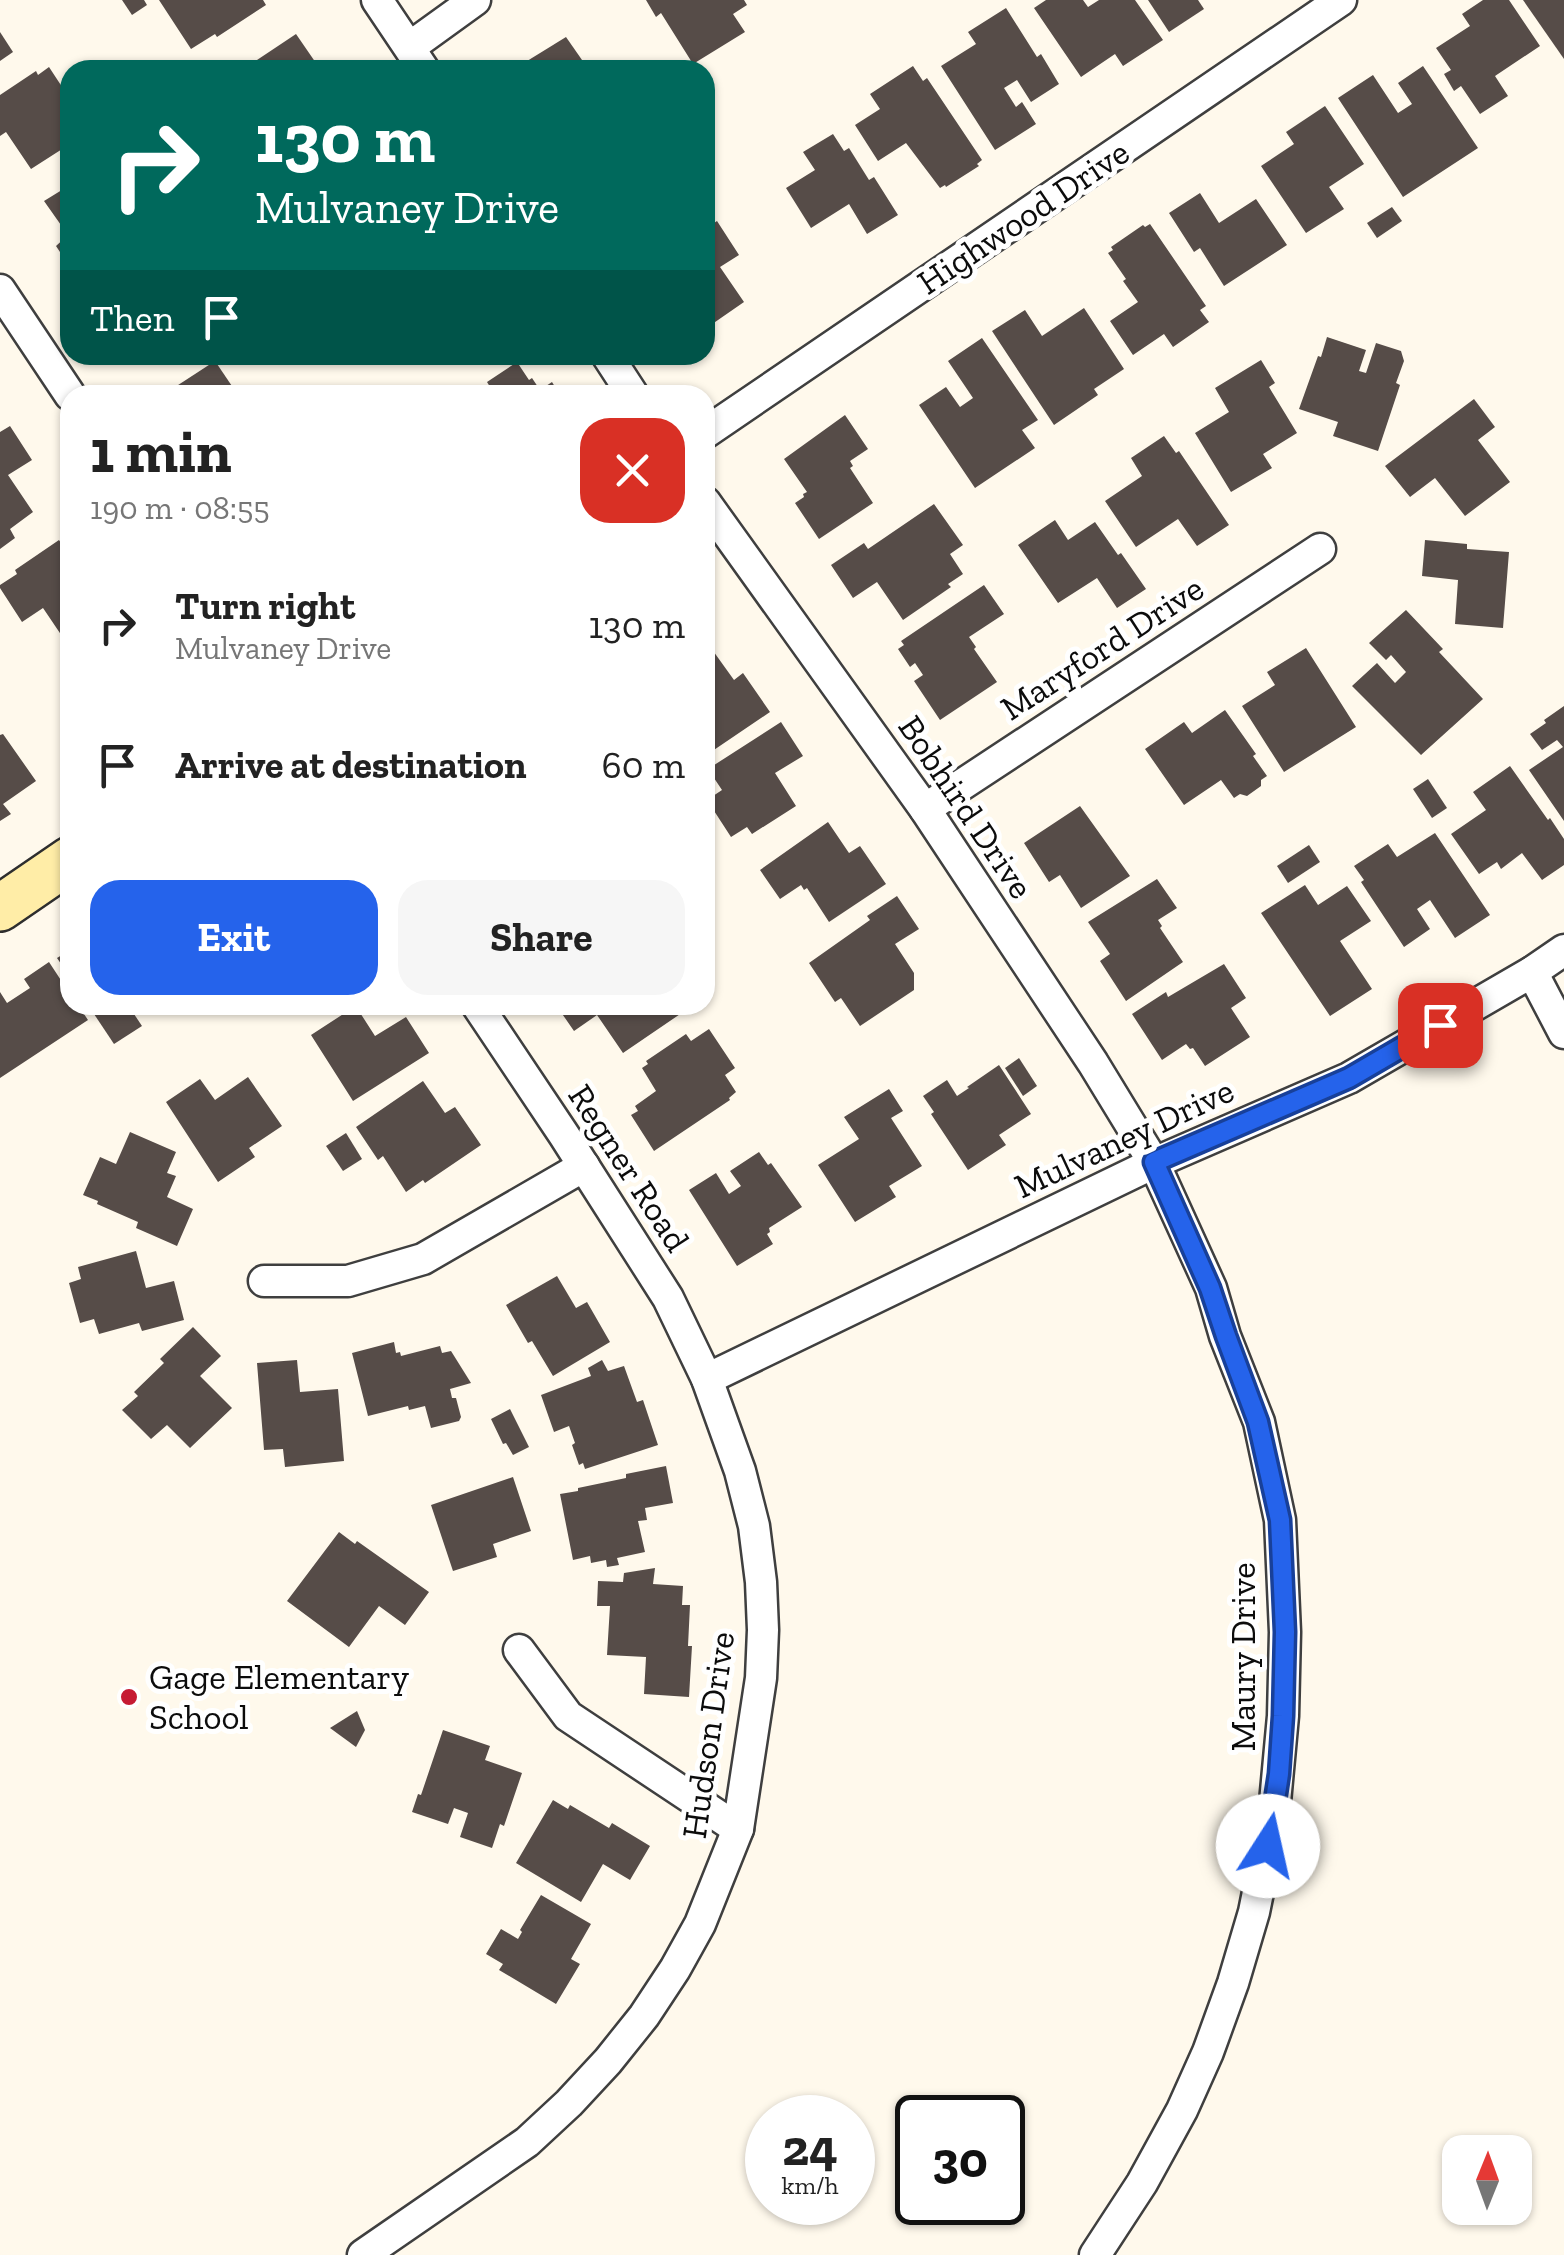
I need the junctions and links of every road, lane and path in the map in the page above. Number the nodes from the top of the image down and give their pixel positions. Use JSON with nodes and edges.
{"nodes":[{"id":1,"x":377,"y":0,"type":"edge"},
{"id":2,"x":475,"y":0,"type":"edge"},
{"id":3,"x":1342,"y":0,"type":"edge"},
{"id":4,"x":417,"y":58,"type":"edge"},
{"id":5,"x":0,"y":290,"type":"edge"},
{"id":6,"x":63,"y":385,"type":"edge"},
{"id":7,"x":715,"y":427,"type":"edge"},
{"id":8,"x":715,"y":516,"type":"edge"},
{"id":9,"x":1320,"y":549,"type":"dead end"},
{"id":10,"x":925,"y":810,"type":"junction"},
{"id":11,"x":60,"y":867,"type":"edge"},
{"id":12,"x":0,"y":908,"type":"edge"},
{"id":13,"x":1564,"y":950,"type":"edge"},
{"id":14,"x":1532,"y":972,"type":"junction"},
{"id":15,"x":484,"y":1015,"type":"edge"},
{"id":16,"x":1564,"y":1033,"type":"edge"},
{"id":17,"x":1154,"y":1162,"type":"junction"},
{"id":18,"x":584,"y":1166,"type":"junction"},
{"id":19,"x":264,"y":1281,"type":"dead end"},
{"id":20,"x":707,"y":1379,"type":"junction"},
{"id":21,"x":519,"y":1650,"type":"dead end"},
{"id":22,"x":738,"y":1829,"type":"junction"},
{"id":23,"x":363,"y":2255,"type":"edge"},
{"id":24,"x":1095,"y":2255,"type":"edge"}],
"edges":[{"from":1,"to":4,"type":"street"},
{"from":2,"to":4,"type":"street"},
{"from":3,"to":7,"type":"street","name":"Highwood Drive"},
{"from":5,"to":6,"type":"street"},
{"from":8,"to":10,"type":"street","name":"Bobhird Drive"},
{"from":9,"to":10,"type":"street","name":"Maryford Drive"},
{"from":10,"to":17,"type":"street","name":"Bobhird Drive"},
{"from":11,"to":12,"type":"street"},
{"from":13,"to":14,"type":"street","name":"Mulvaney Drive"},
{"from":14,"to":16,"type":"street"},
{"from":14,"to":17,"type":"street","name":"Mulvaney Drive"},
{"from":15,"to":18,"type":"street","name":"Regner Road"},
{"from":17,"to":20,"type":"street","name":"Mulvaney Drive"},
{"from":17,"to":24,"type":"street","name":"Maury Drive"},
{"from":18,"to":19,"type":"street"},
{"from":18,"to":20,"type":"street","name":"Regner Road"},
{"from":20,"to":22,"type":"street","name":"Hudson Drive"},
{"from":21,"to":22,"type":"street"},
{"from":22,"to":23,"type":"street","name":"Hudson Drive"}]}
